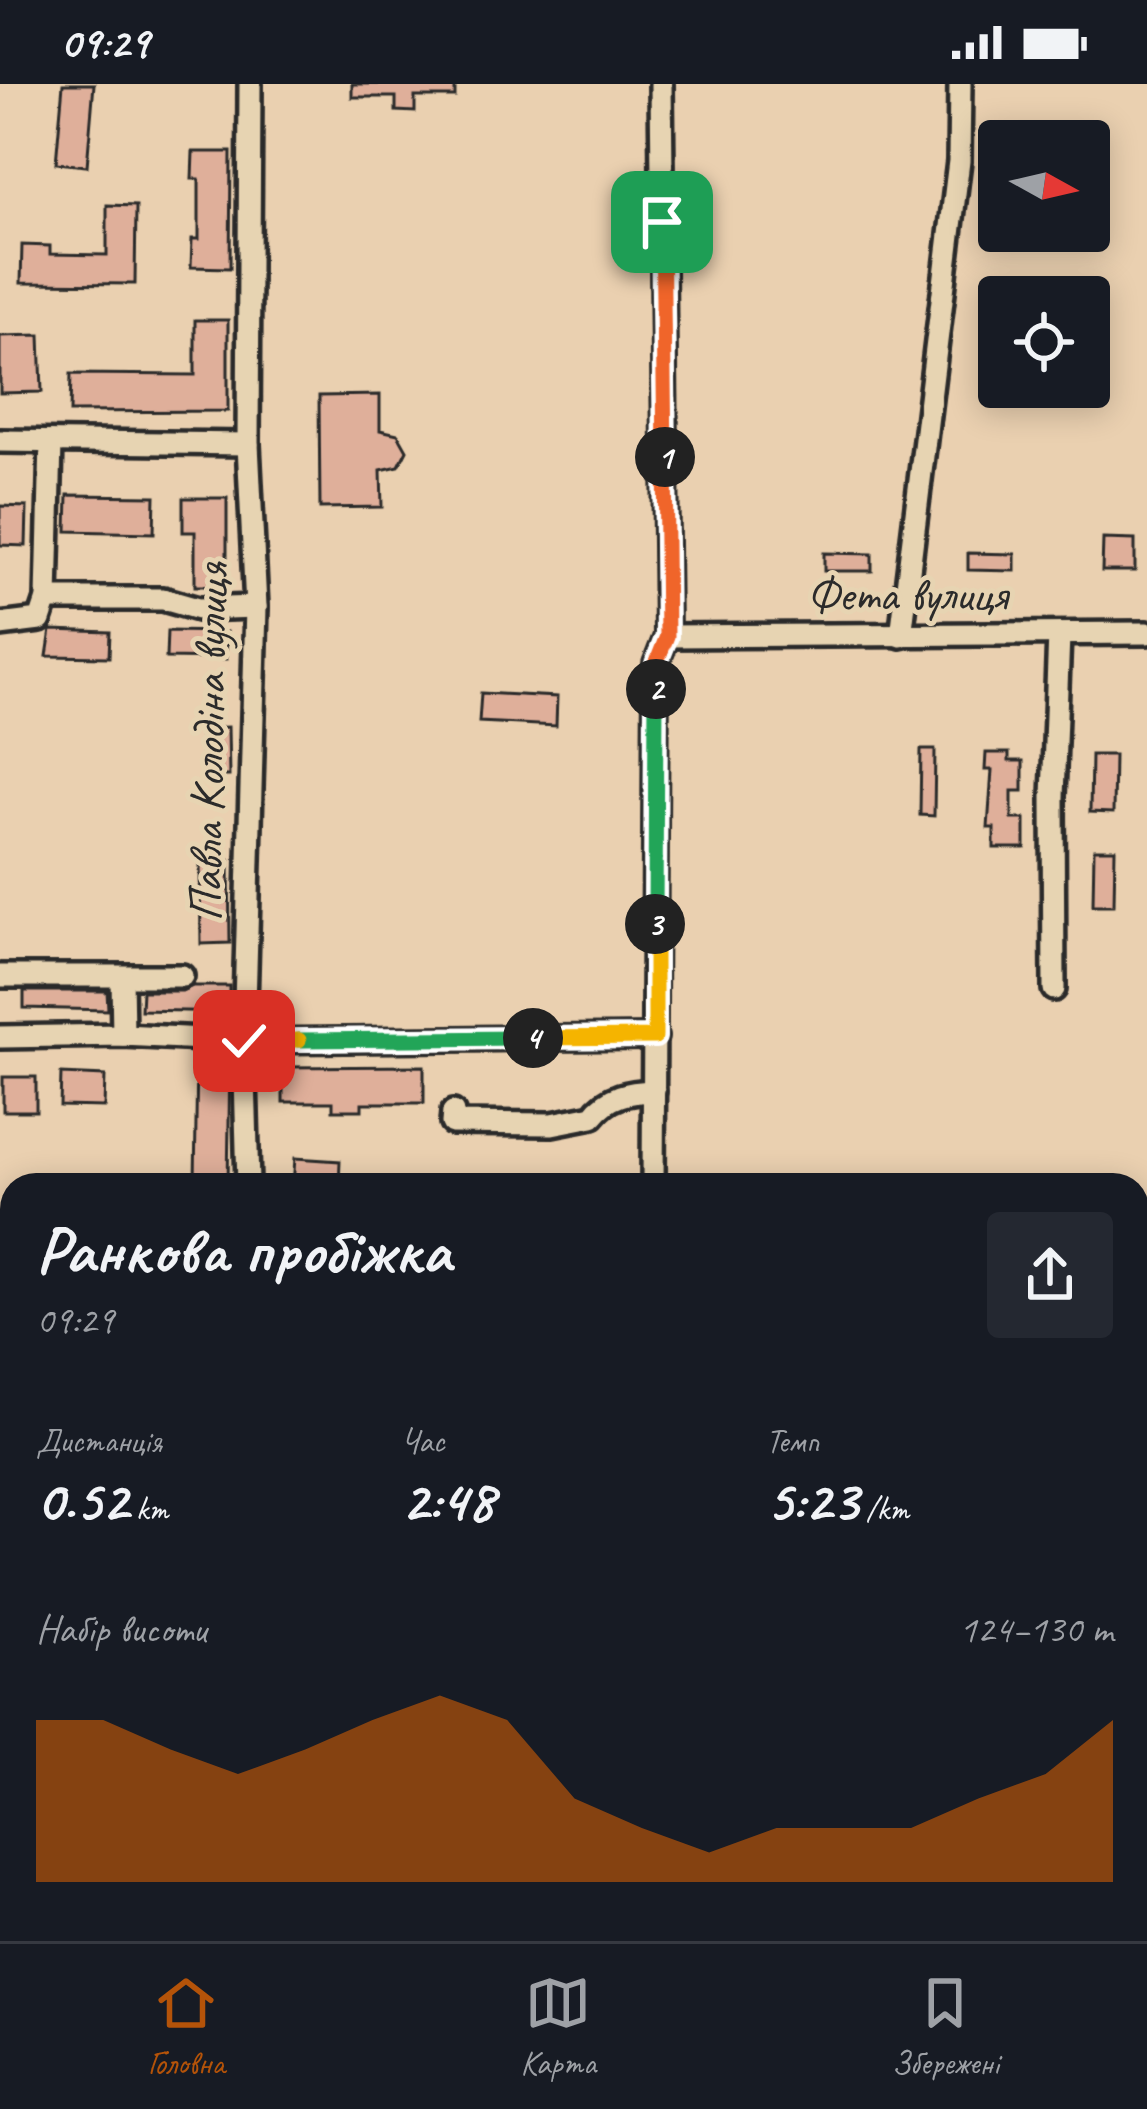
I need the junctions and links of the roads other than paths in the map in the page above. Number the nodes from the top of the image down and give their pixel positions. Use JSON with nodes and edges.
{"nodes":[{"id":1,"x":250,"y":84,"type":"edge"},
{"id":2,"x":661,"y":84,"type":"edge"},
{"id":3,"x":961,"y":84,"type":"edge"},
{"id":4,"x":0,"y":441,"type":"edge"},
{"id":5,"x":51,"y":442,"type":"junction"},
{"id":6,"x":248,"y":444,"type":"junction"},
{"id":7,"x":47,"y":599,"type":"junction"},
{"id":8,"x":256,"y":607,"type":"junction"},
{"id":9,"x":0,"y":625,"type":"edge"},
{"id":10,"x":1147,"y":633,"type":"edge"},
{"id":11,"x":1059,"y":634,"type":"junction"},
{"id":12,"x":667,"y":636,"type":"junction"},
{"id":13,"x":901,"y":636,"type":"junction"},
{"id":14,"x":0,"y":976,"type":"edge"},
{"id":15,"x":182,"y":976,"type":"dead end"},
{"id":16,"x":122,"y":977,"type":"junction"},
{"id":17,"x":1054,"y":988,"type":"dead end"},
{"id":18,"x":123,"y":1035,"type":"junction"},
{"id":19,"x":0,"y":1037,"type":"edge"},
{"id":20,"x":655,"y":1037,"type":"junction"},
{"id":21,"x":244,"y":1041,"type":"junction"},
{"id":22,"x":654,"y":1091,"type":"junction"},
{"id":23,"x":452,"y":1122,"type":"dead end"},
{"id":24,"x":248,"y":1173,"type":"edge"},
{"id":25,"x":653,"y":1173,"type":"edge"}],
"edges":[{"from":1,"to":6,"type":"street","name":"Павла Колодіна вулиця"},
{"from":2,"to":12,"type":"street"},
{"from":3,"to":13,"type":"street"},
{"from":4,"to":5,"type":"street"},
{"from":5,"to":6,"type":"street"},
{"from":5,"to":7,"type":"street"},
{"from":6,"to":8,"type":"street","name":"Павла Колодіна вулиця"},
{"from":7,"to":8,"type":"street"},
{"from":7,"to":9,"type":"street"},
{"from":8,"to":21,"type":"street","name":"Павла Колодіна вулиця"},
{"from":10,"to":11,"type":"street","name":"Фета вулиця"},
{"from":11,"to":13,"type":"street","name":"Фета вулиця"},
{"from":11,"to":17,"type":"street"},
{"from":12,"to":13,"type":"street","name":"Фета вулиця"},
{"from":12,"to":20,"type":"street"},
{"from":14,"to":16,"type":"street"},
{"from":15,"to":16,"type":"street"},
{"from":16,"to":18,"type":"street"},
{"from":18,"to":19,"type":"street"},
{"from":18,"to":21,"type":"street"},
{"from":20,"to":21,"type":"street"},
{"from":20,"to":22,"type":"street"},
{"from":21,"to":24,"type":"street","name":"Павла Колодіна вулиця"},
{"from":22,"to":23,"type":"street"},
{"from":22,"to":25,"type":"street"}]}
